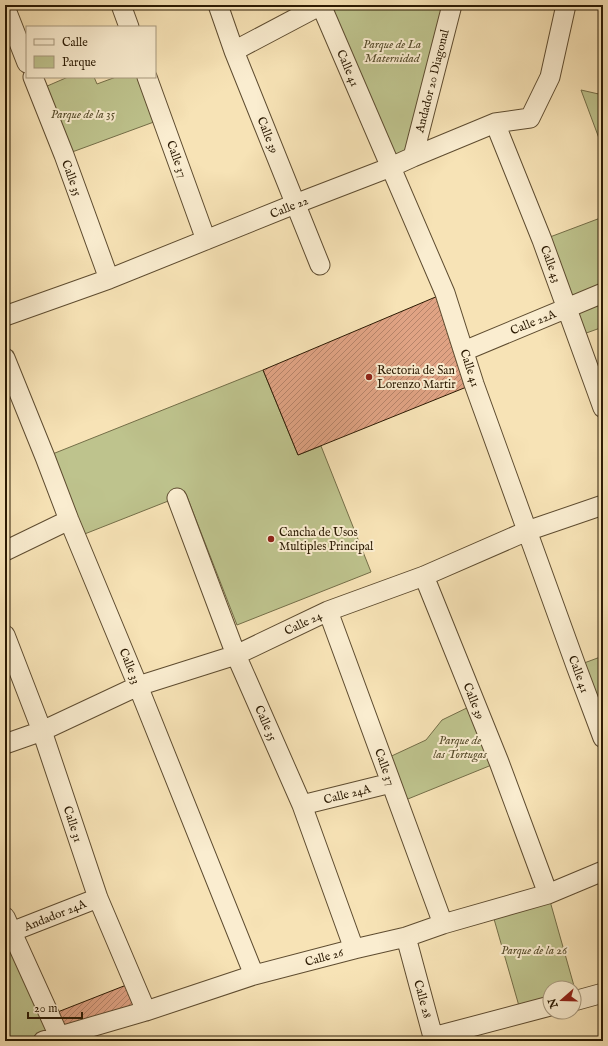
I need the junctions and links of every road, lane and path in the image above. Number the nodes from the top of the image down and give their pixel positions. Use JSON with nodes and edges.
{"nodes":[{"id":1,"x":121,"y":5,"type":"edge"},
{"id":2,"x":218,"y":5,"type":"edge"},
{"id":3,"x":321,"y":5,"type":"edge"},
{"id":4,"x":452,"y":5,"type":"edge"},
{"id":5,"x":566,"y":5,"type":"edge"},
{"id":6,"x":5,"y":7,"type":"edge"},
{"id":7,"x":129,"y":26,"type":"edge"},
{"id":8,"x":234,"y":51,"type":"junction"},
{"id":9,"x":26,"y":60,"type":"edge"},
{"id":10,"x":33,"y":78,"type":"edge"},
{"id":11,"x":147,"y":78,"type":"edge"},
{"id":12,"x":495,"y":123,"type":"junction"},
{"id":13,"x":413,"y":157,"type":"junction"},
{"id":14,"x":391,"y":167,"type":"junction"},
{"id":15,"x":295,"y":204,"type":"junction"},
{"id":16,"x":206,"y":240,"type":"junction"},
{"id":17,"x":320,"y":265,"type":"dead end"},
{"id":18,"x":109,"y":279,"type":"junction"},
{"id":19,"x":603,"y":294,"type":"edge"},
{"id":20,"x":567,"y":309,"type":"junction"},
{"id":21,"x":5,"y":315,"type":"edge"},
{"id":22,"x":464,"y":351,"type":"junction"},
{"id":23,"x":5,"y":358,"type":"edge"},
{"id":24,"x":603,"y":408,"type":"edge"},
{"id":25,"x":177,"y":498,"type":"dead end"},
{"id":26,"x":603,"y":505,"type":"edge"},
{"id":27,"x":69,"y":520,"type":"junction"},
{"id":28,"x":527,"y":532,"type":"junction"},
{"id":29,"x":5,"y":551,"type":"edge"},
{"id":30,"x":424,"y":576,"type":"junction"},
{"id":31,"x":328,"y":611,"type":"junction"},
{"id":32,"x":5,"y":635,"type":"edge"},
{"id":33,"x":236,"y":655,"type":"junction"},
{"id":34,"x":138,"y":686,"type":"junction"},
{"id":35,"x":42,"y":731,"type":"junction"},
{"id":36,"x":603,"y":738,"type":"edge"},
{"id":37,"x":5,"y":744,"type":"edge"},
{"id":38,"x":391,"y":783,"type":"junction"},
{"id":39,"x":302,"y":805,"type":"junction"},
{"id":40,"x":603,"y":871,"type":"edge"},
{"id":41,"x":548,"y":894,"type":"junction"},
{"id":42,"x":98,"y":898,"type":"junction"},
{"id":43,"x":443,"y":924,"type":"junction"},
{"id":44,"x":8,"y":925,"type":"edge"},
{"id":45,"x":406,"y":937,"type":"junction"},
{"id":46,"x":354,"y":949,"type":"junction"},
{"id":47,"x":254,"y":975,"type":"junction"},
{"id":48,"x":603,"y":993,"type":"edge"},
{"id":49,"x":582,"y":999,"type":"edge"},
{"id":50,"x":542,"y":1008,"type":"edge"},
{"id":51,"x":146,"y":1011,"type":"junction"},
{"id":52,"x":51,"y":1039,"type":"edge"}],
"edges":[{"from":1,"to":7,"type":"street"},
{"from":2,"to":8,"type":"street","name":"Calle 39"},
{"from":3,"to":8,"type":"street"},
{"from":3,"to":14,"type":"street","name":"Calle 41"},
{"from":4,"to":13,"type":"street","name":"Andador 20 Diagonal"},
{"from":5,"to":12,"type":"street","name":"Calle 22"},
{"from":6,"to":9,"type":"street"},
{"from":8,"to":15,"type":"street","name":"Calle 39"},
{"from":10,"to":18,"type":"street","name":"Calle 35"},
{"from":11,"to":16,"type":"street","name":"Calle 37"},
{"from":12,"to":13,"type":"street","name":"Calle 22"},
{"from":12,"to":20,"type":"street","name":"Calle 43"},
{"from":13,"to":14,"type":"street","name":"Calle 22"},
{"from":14,"to":15,"type":"street","name":"Calle 22"},
{"from":14,"to":22,"type":"street","name":"Calle 41"},
{"from":15,"to":16,"type":"street","name":"Calle 22"},
{"from":15,"to":17,"type":"street","name":"Calle 39"},
{"from":16,"to":18,"type":"street","name":"Calle 22"},
{"from":18,"to":21,"type":"street","name":"Calle 22"},
{"from":19,"to":20,"type":"street","name":"Calle 22A"},
{"from":20,"to":22,"type":"street","name":"Calle 22A"},
{"from":20,"to":24,"type":"street","name":"Calle 43"},
{"from":22,"to":28,"type":"street","name":"Calle 41"},
{"from":23,"to":27,"type":"street","name":"Calle 33"},
{"from":25,"to":33,"type":"street","name":"Calle 35"},
{"from":26,"to":28,"type":"street","name":"Calle 24"},
{"from":27,"to":29,"type":"street"},
{"from":27,"to":34,"type":"street","name":"Calle 33"},
{"from":28,"to":30,"type":"street","name":"Calle 24"},
{"from":28,"to":36,"type":"street","name":"Calle 41"},
{"from":30,"to":31,"type":"street","name":"Calle 24"},
{"from":30,"to":41,"type":"street","name":"Calle 39"},
{"from":31,"to":33,"type":"street","name":"Calle 24"},
{"from":31,"to":38,"type":"street","name":"Calle 37"},
{"from":32,"to":35,"type":"street","name":"Calle 31"},
{"from":33,"to":34,"type":"street","name":"Calle 24"},
{"from":33,"to":39,"type":"street","name":"Calle 35"},
{"from":34,"to":35,"type":"street","name":"Calle 24"},
{"from":34,"to":47,"type":"street","name":"Calle 33"},
{"from":35,"to":37,"type":"street","name":"Calle 24"},
{"from":35,"to":42,"type":"street","name":"Calle 31"},
{"from":38,"to":39,"type":"street","name":"Calle 24A"},
{"from":38,"to":43,"type":"street","name":"Calle 37"},
{"from":39,"to":46,"type":"street","name":"Calle 35"},
{"from":40,"to":41,"type":"street","name":"Calle 26"},
{"from":41,"to":43,"type":"street","name":"Calle 26"},
{"from":42,"to":44,"type":"street","name":"Andador 24A"},
{"from":42,"to":51,"type":"street","name":"Calle 31"},
{"from":43,"to":45,"type":"street","name":"Calle 26"},
{"from":44,"to":52,"type":"street"},
{"from":45,"to":46,"type":"street","name":"Calle 26"},
{"from":45,"to":50,"type":"street","name":"Calle 28"},
{"from":46,"to":47,"type":"street","name":"Calle 26"},
{"from":47,"to":51,"type":"street","name":"Calle 26"},
{"from":48,"to":49,"type":"street"},
{"from":51,"to":52,"type":"street","name":"Calle 26"}]}
